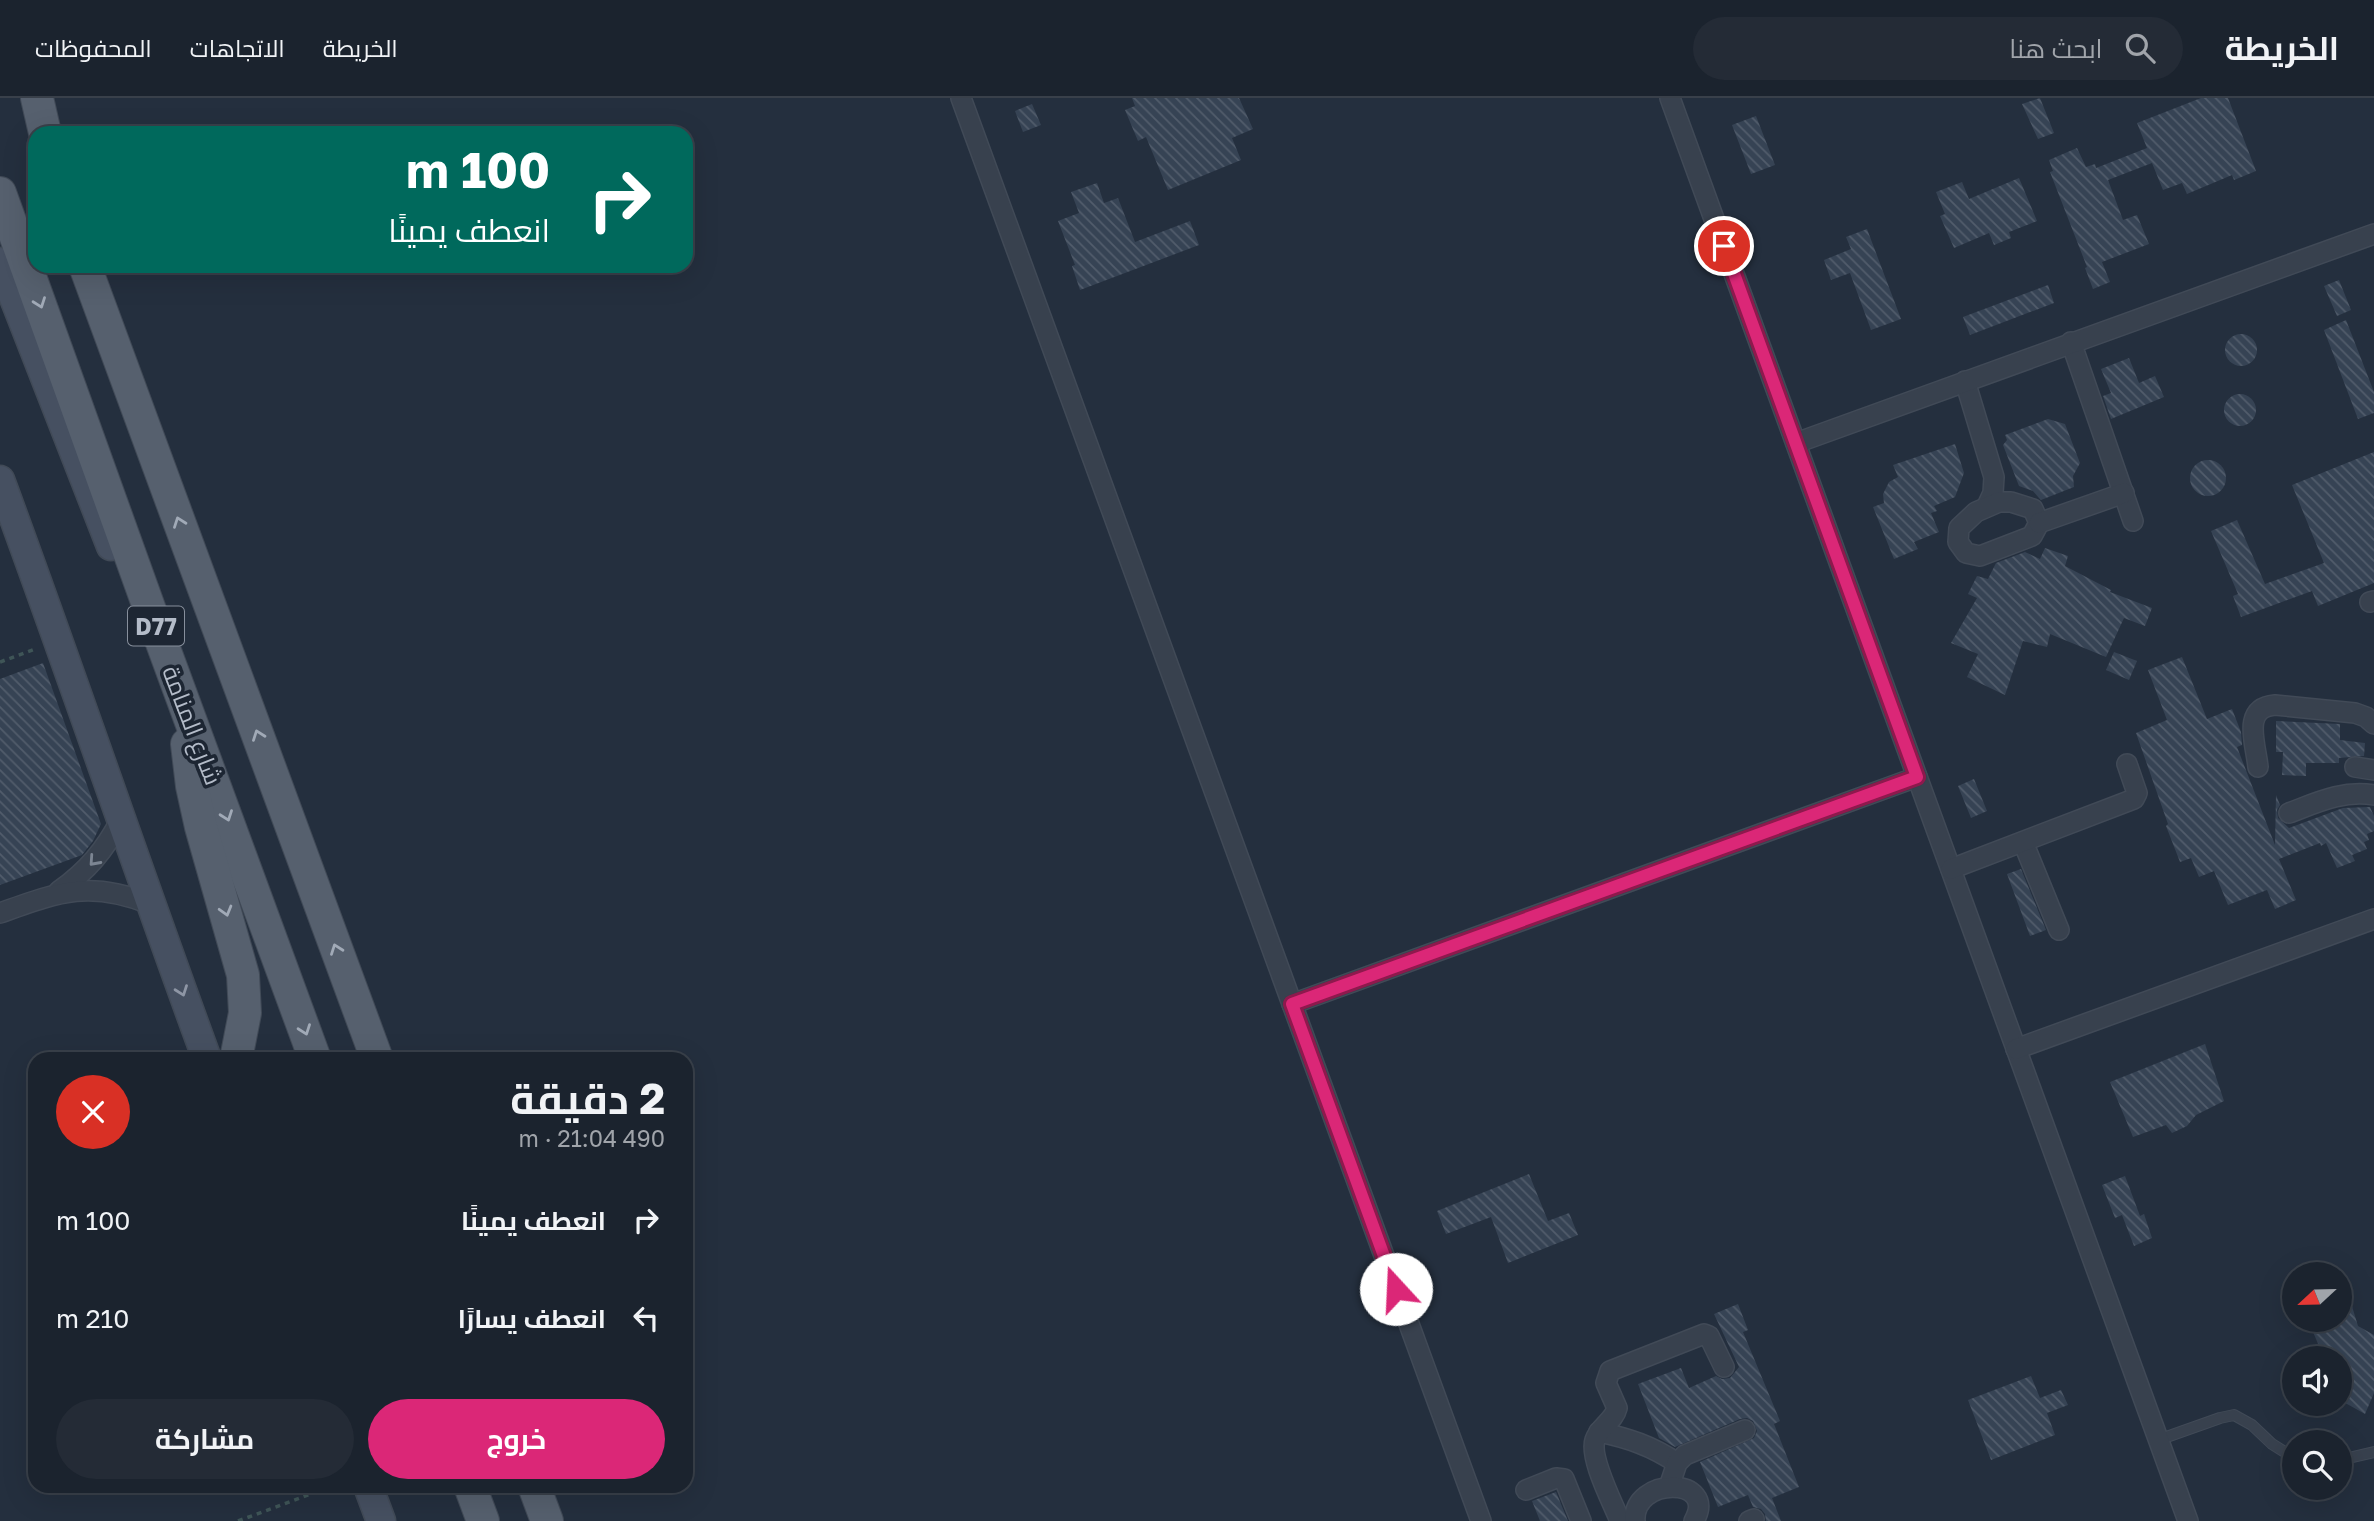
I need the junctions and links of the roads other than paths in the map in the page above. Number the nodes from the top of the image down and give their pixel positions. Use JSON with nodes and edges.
{"nodes":[{"id":1,"x":37,"y":98,"type":"edge"},
{"id":2,"x":961,"y":98,"type":"edge"},
{"id":3,"x":1670,"y":98,"type":"edge"},
{"id":4,"x":43,"y":126,"type":"edge"},
{"id":5,"x":0,"y":193,"type":"edge"},
{"id":6,"x":2374,"y":234,"type":"edge"},
{"id":7,"x":0,"y":262,"type":"edge"},
{"id":8,"x":28,"y":271,"type":"edge"},
{"id":9,"x":29,"y":273,"type":"edge"},
{"id":10,"x":88,"y":273,"type":"edge"},
{"id":11,"x":2071,"y":342,"type":"junction"},
{"id":12,"x":1965,"y":381,"type":"junction"},
{"id":13,"x":1796,"y":443,"type":"junction"},
{"id":14,"x":0,"y":480,"type":"edge"},
{"id":15,"x":2124,"y":493,"type":"junction"},
{"id":16,"x":1987,"y":506,"type":"junction"},
{"id":17,"x":2133,"y":522,"type":"dead end"},
{"id":18,"x":2039,"y":523,"type":"junction"},
{"id":19,"x":151,"y":612,"type":"junction"},
{"id":20,"x":184,"y":701,"type":"junction"},
{"id":21,"x":2374,"y":724,"type":"edge"},
{"id":22,"x":2127,"y":764,"type":"dead end"},
{"id":23,"x":2258,"y":767,"type":"dead end"},
{"id":24,"x":1917,"y":777,"type":"junction"},
{"id":25,"x":2374,"y":795,"type":"edge"},
{"id":26,"x":2289,"y":813,"type":"dead end"},
{"id":27,"x":121,"y":820,"type":"junction"},
{"id":28,"x":2023,"y":842,"type":"junction"},
{"id":29,"x":1951,"y":869,"type":"junction"},
{"id":30,"x":55,"y":894,"type":"junction"},
{"id":31,"x":150,"y":904,"type":"junction"},
{"id":32,"x":0,"y":913,"type":"edge"},
{"id":33,"x":2374,"y":919,"type":"edge"},
{"id":34,"x":2059,"y":930,"type":"dead end"},
{"id":35,"x":1292,"y":1004,"type":"junction"},
{"id":36,"x":2016,"y":1049,"type":"junction"},
{"id":37,"x":204,"y":1052,"type":"edge"},
{"id":38,"x":237,"y":1052,"type":"edge"},
{"id":39,"x":312,"y":1052,"type":"edge"},
{"id":40,"x":374,"y":1052,"type":"edge"},
{"id":41,"x":1724,"y":1367,"type":"dead end"},
{"id":42,"x":1745,"y":1430,"type":"dead end"},
{"id":43,"x":1599,"y":1432,"type":"junction"},
{"id":44,"x":2158,"y":1440,"type":"junction"},
{"id":45,"x":2282,"y":1450,"type":"edge"},
{"id":46,"x":2374,"y":1452,"type":"edge"},
{"id":47,"x":2352,"y":1457,"type":"edge"},
{"id":48,"x":1677,"y":1463,"type":"junction"},
{"id":49,"x":1669,"y":1487,"type":"junction"},
{"id":50,"x":1526,"y":1490,"type":"dead end"},
{"id":51,"x":371,"y":1493,"type":"edge"},
{"id":52,"x":473,"y":1493,"type":"edge"},
{"id":53,"x":537,"y":1493,"type":"edge"},
{"id":54,"x":382,"y":1521,"type":"edge"},
{"id":55,"x":483,"y":1521,"type":"edge"},
{"id":56,"x":547,"y":1521,"type":"edge"},
{"id":57,"x":1481,"y":1521,"type":"edge"},
{"id":58,"x":1581,"y":1521,"type":"edge"},
{"id":59,"x":1620,"y":1521,"type":"edge"},
{"id":60,"x":1635,"y":1521,"type":"edge"},
{"id":61,"x":1694,"y":1521,"type":"edge"},
{"id":62,"x":2188,"y":1521,"type":"edge"}],
"edges":[{"from":1,"to":4,"type":"main road"},
{"from":2,"to":35,"type":"street"},
{"from":3,"to":13,"type":"street"},
{"from":5,"to":8,"type":"main road","name":"شارع المنامة","number":"D77","one_way":true},
{"from":6,"to":11,"type":"street"},
{"from":7,"to":19,"type":"street"},
{"from":9,"to":19,"type":"main road","name":"شارع المنامة","number":"D77","one_way":true},
{"from":40,"to":10,"type":"main road","number":"D77","one_way":true},
{"from":11,"to":12,"type":"street"},
{"from":11,"to":15,"type":"street"},
{"from":12,"to":13,"type":"street"},
{"from":12,"to":16,"type":"street"},
{"from":13,"to":24,"type":"street"},
{"from":14,"to":27,"type":"street"},
{"from":15,"to":17,"type":"street"},
{"from":15,"to":18,"type":"street"},
{"from":16,"to":18,"type":"street"},
{"from":16,"to":18,"type":"street"},
{"from":19,"to":20,"type":"main road","name":"شارع المنامة","number":"D77"},
{"from":20,"to":38,"type":"main road","one_way":true},
{"from":20,"to":39,"type":"main road","name":"شارع المنامة","number":"D77","one_way":true},
{"from":21,"to":23,"type":"street"},
{"from":22,"to":28,"type":"street"},
{"from":24,"to":29,"type":"street"},
{"from":24,"to":35,"type":"street"},
{"from":25,"to":26,"type":"street"},
{"from":27,"to":30,"type":"street","one_way":true},
{"from":27,"to":31,"type":"street"},
{"from":28,"to":29,"type":"street"},
{"from":28,"to":34,"type":"street"},
{"from":29,"to":36,"type":"street"},
{"from":30,"to":31,"type":"street"},
{"from":30,"to":32,"type":"street"},
{"from":31,"to":37,"type":"street","one_way":true},
{"from":33,"to":36,"type":"street"},
{"from":35,"to":57,"type":"street"},
{"from":36,"to":44,"type":"street"},
{"from":41,"to":43,"type":"street"},
{"from":42,"to":48,"type":"street"},
{"from":43,"to":48,"type":"street"},
{"from":43,"to":59,"type":"street"},
{"from":44,"to":45,"type":"lane"},
{"from":44,"to":62,"type":"street"},
{"from":46,"to":47,"type":"lane"},
{"from":48,"to":49,"type":"street"},
{"from":49,"to":60,"type":"street"},
{"from":49,"to":61,"type":"street"},
{"from":50,"to":58,"type":"street"},
{"from":51,"to":54,"type":"street"},
{"from":52,"to":55,"type":"main road"},
{"from":53,"to":56,"type":"main road"}]}
